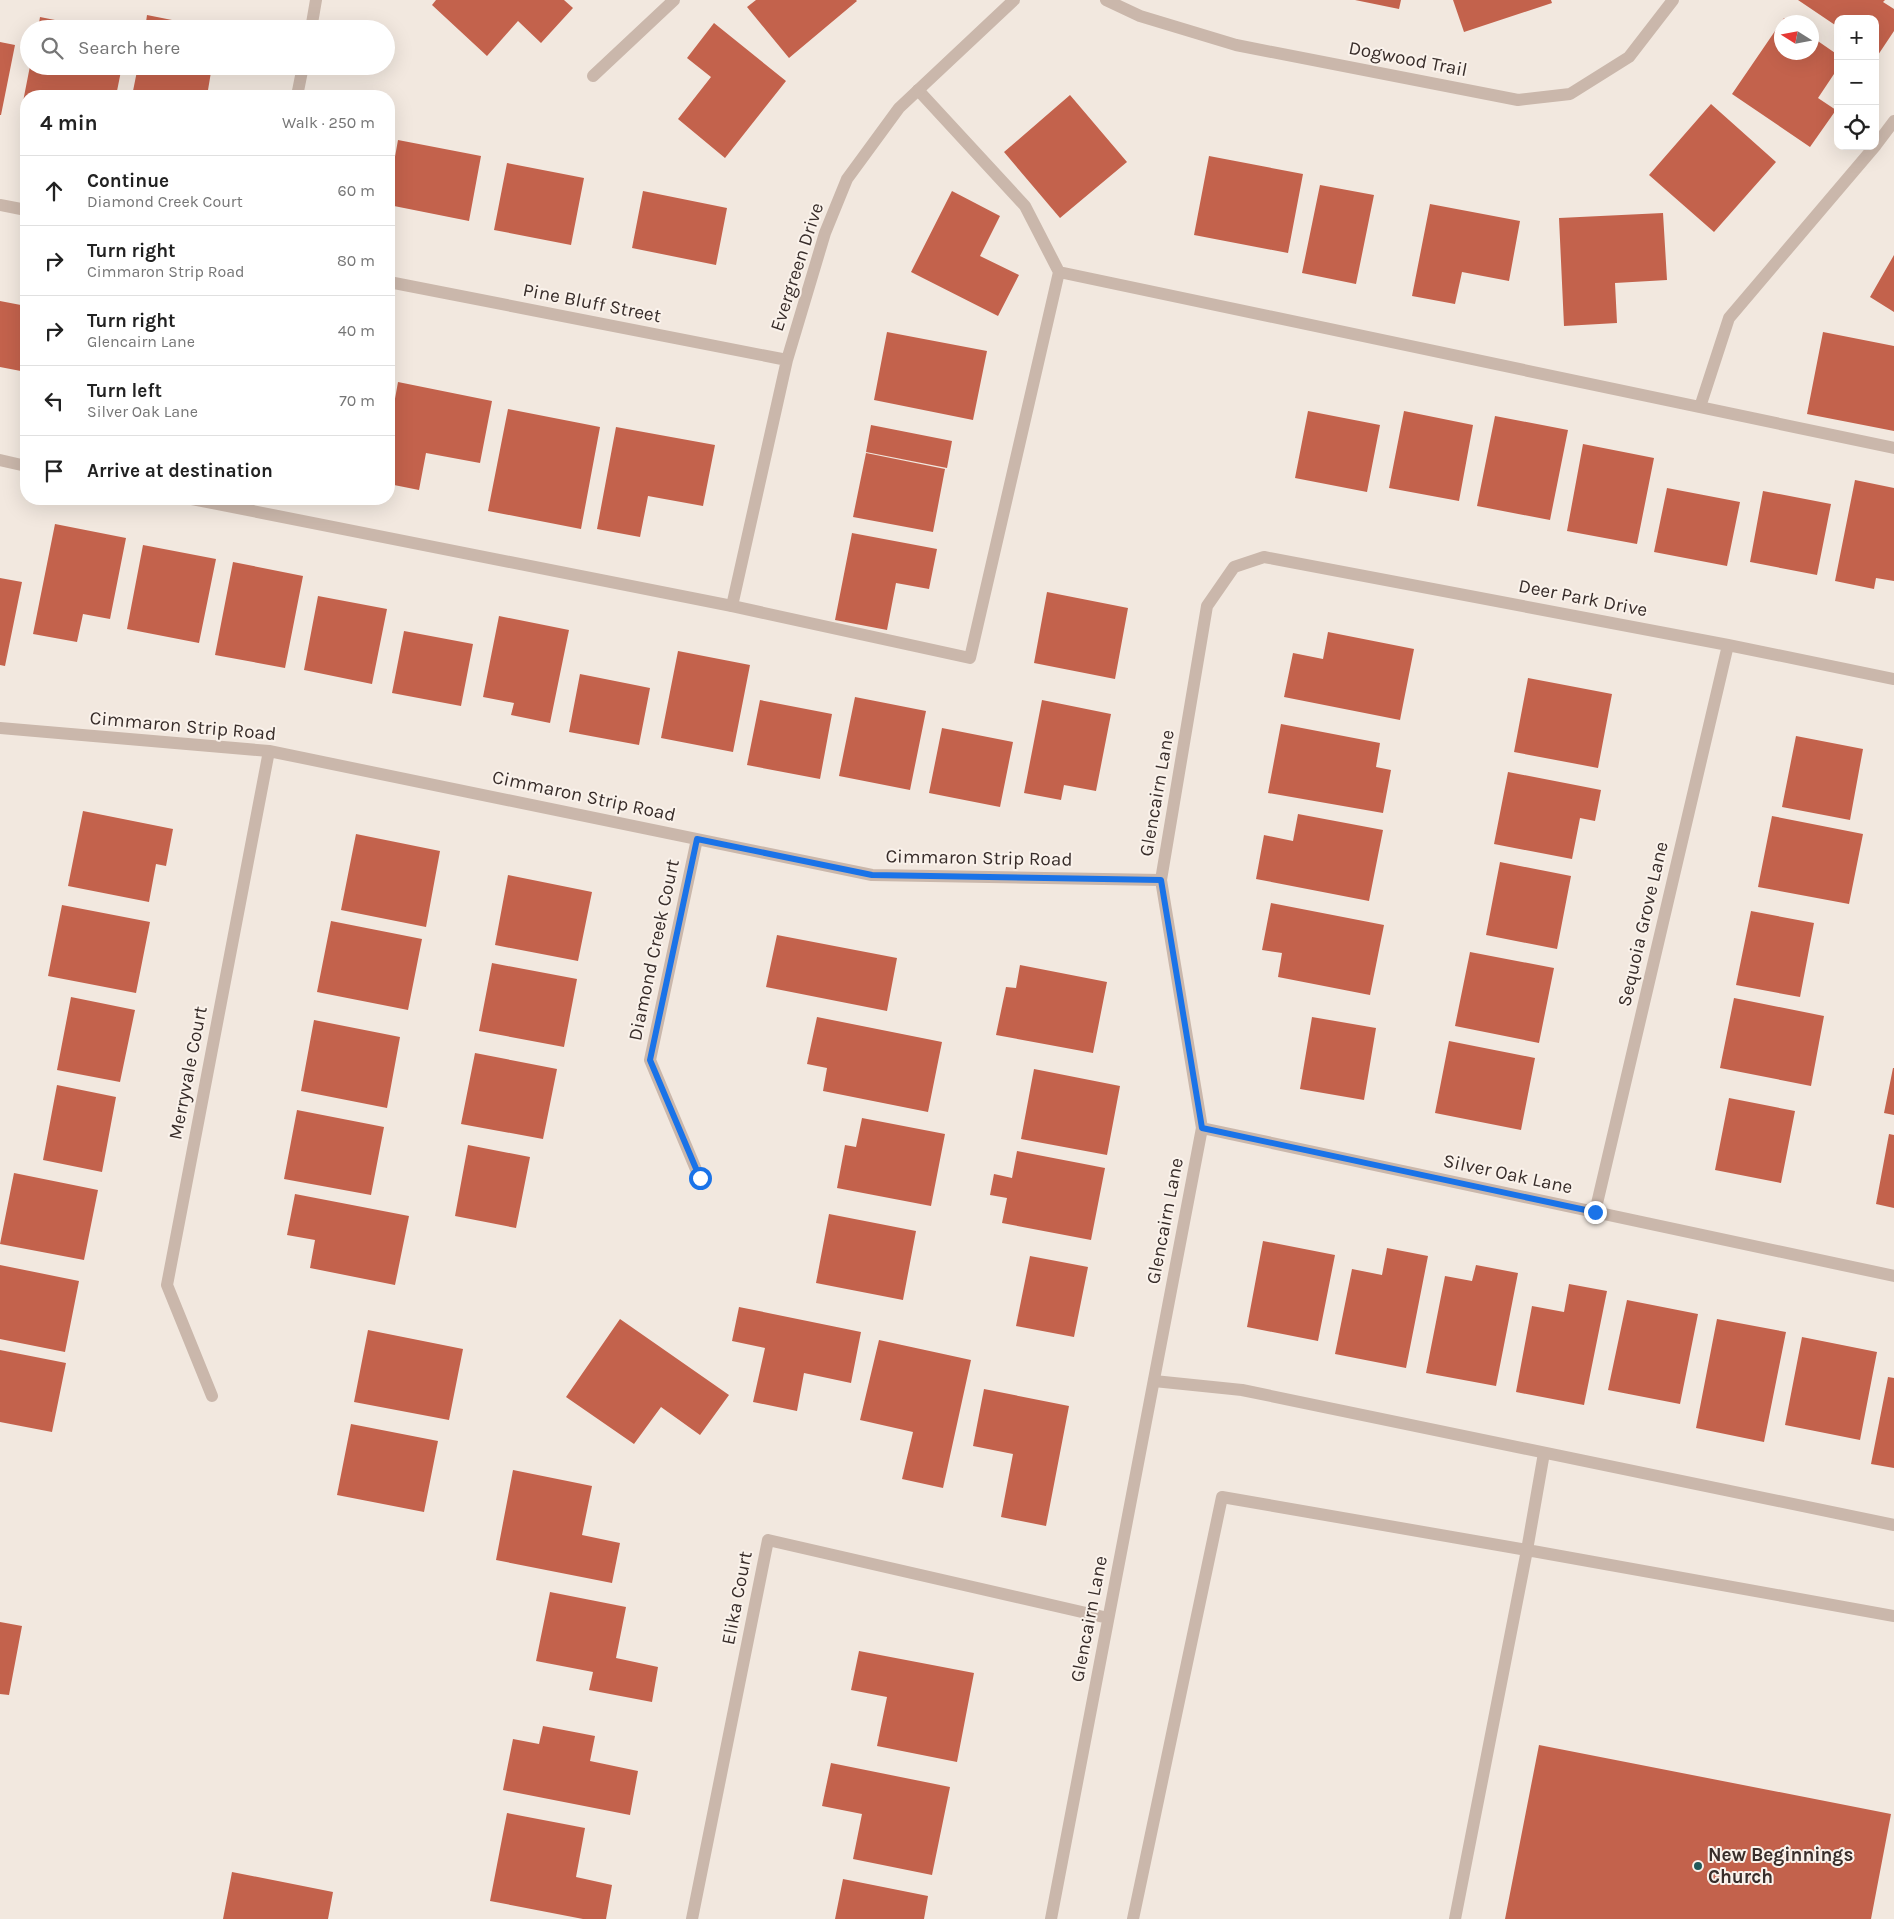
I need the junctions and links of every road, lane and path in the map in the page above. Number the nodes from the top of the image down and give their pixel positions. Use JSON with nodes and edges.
{"nodes":[{"id":1,"x":316,"y":0,"type":"edge"},
{"id":2,"x":674,"y":0,"type":"edge"},
{"id":3,"x":1014,"y":0,"type":"edge"},
{"id":4,"x":1106,"y":0,"type":"edge"},
{"id":5,"x":1673,"y":0,"type":"edge"},
{"id":6,"x":312,"y":20,"type":"edge"},
{"id":7,"x":301,"y":75,"type":"edge"},
{"id":8,"x":594,"y":76,"type":"dead end"},
{"id":9,"x":298,"y":90,"type":"edge"},
{"id":10,"x":918,"y":90,"type":"junction"},
{"id":11,"x":1894,"y":122,"type":"edge"},
{"id":12,"x":0,"y":204,"type":"edge"},
{"id":13,"x":20,"y":209,"type":"edge"},
{"id":14,"x":1059,"y":272,"type":"junction"},
{"id":15,"x":395,"y":283,"type":"edge"},
{"id":16,"x":787,"y":360,"type":"junction"},
{"id":17,"x":1700,"y":407,"type":"junction"},
{"id":18,"x":1894,"y":448,"type":"edge"},
{"id":19,"x":0,"y":460,"type":"edge"},
{"id":20,"x":20,"y":465,"type":"edge"},
{"id":21,"x":222,"y":505,"type":"edge"},
{"id":22,"x":1264,"y":557,"type":"joint"},
{"id":23,"x":732,"y":606,"type":"junction"},
{"id":24,"x":1728,"y":644,"type":"junction"},
{"id":25,"x":1894,"y":679,"type":"edge"},
{"id":26,"x":0,"y":728,"type":"edge"},
{"id":27,"x":269,"y":751,"type":"junction"},
{"id":28,"x":697,"y":839,"type":"junction"},
{"id":29,"x":1161,"y":880,"type":"junction"},
{"id":30,"x":1202,"y":1128,"type":"junction"},
{"id":31,"x":700,"y":1178,"type":"dead end"},
{"id":32,"x":1595,"y":1212,"type":"junction"},
{"id":33,"x":1894,"y":1276,"type":"edge"},
{"id":34,"x":1154,"y":1381,"type":"junction"},
{"id":35,"x":212,"y":1396,"type":"dead end"},
{"id":36,"x":1544,"y":1453,"type":"junction"},
{"id":37,"x":1894,"y":1525,"type":"edge"},
{"id":38,"x":1527,"y":1550,"type":"junction"},
{"id":39,"x":1894,"y":1616,"type":"edge"},
{"id":40,"x":1108,"y":1618,"type":"junction"},
{"id":41,"x":692,"y":1919,"type":"edge"},
{"id":42,"x":1051,"y":1919,"type":"edge"},
{"id":43,"x":1133,"y":1919,"type":"edge"},
{"id":44,"x":1455,"y":1919,"type":"edge"}],
"edges":[{"from":1,"to":6,"type":"street"},
{"from":2,"to":8,"type":"street"},
{"from":3,"to":10,"type":"street","name":"Evergreen Drive"},
{"from":4,"to":5,"type":"street","name":"Dogwood Trail"},
{"from":7,"to":9,"type":"street"},
{"from":10,"to":14,"type":"street"},
{"from":10,"to":16,"type":"street","name":"Evergreen Drive"},
{"from":11,"to":17,"type":"street"},
{"from":12,"to":13,"type":"street"},
{"from":14,"to":17,"type":"street"},
{"from":14,"to":23,"type":"street"},
{"from":15,"to":16,"type":"street","name":"Pine Bluff Street"},
{"from":16,"to":23,"type":"street","name":"Evergreen Drive"},
{"from":17,"to":18,"type":"street"},
{"from":19,"to":20,"type":"street"},
{"from":21,"to":23,"type":"street"},
{"from":22,"to":24,"type":"street","name":"Deer Park Drive"},
{"from":22,"to":29,"type":"street","name":"Glencairn Lane"},
{"from":24,"to":25,"type":"street","name":"Deer Park Drive"},
{"from":24,"to":32,"type":"street","name":"Sequoia Grove Lane"},
{"from":26,"to":27,"type":"street","name":"Cimmaron Strip Road"},
{"from":27,"to":28,"type":"street","name":"Cimmaron Strip Road"},
{"from":27,"to":35,"type":"street","name":"Merryvale Court"},
{"from":28,"to":29,"type":"street","name":"Cimmaron Strip Road"},
{"from":28,"to":31,"type":"street","name":"Diamond Creek Court"},
{"from":29,"to":30,"type":"street","name":"Glencairn Lane"},
{"from":30,"to":32,"type":"street","name":"Silver Oak Lane"},
{"from":30,"to":34,"type":"street","name":"Glencairn Lane"},
{"from":32,"to":33,"type":"street","name":"Silver Oak Lane"},
{"from":34,"to":36,"type":"street"},
{"from":34,"to":40,"type":"street","name":"Glencairn Lane"},
{"from":36,"to":37,"type":"street"},
{"from":36,"to":38,"type":"street"},
{"from":38,"to":39,"type":"street"},
{"from":38,"to":43,"type":"street"},
{"from":38,"to":44,"type":"street"},
{"from":40,"to":41,"type":"street","name":"Elika Court"},
{"from":40,"to":42,"type":"street","name":"Glencairn Lane"}]}
